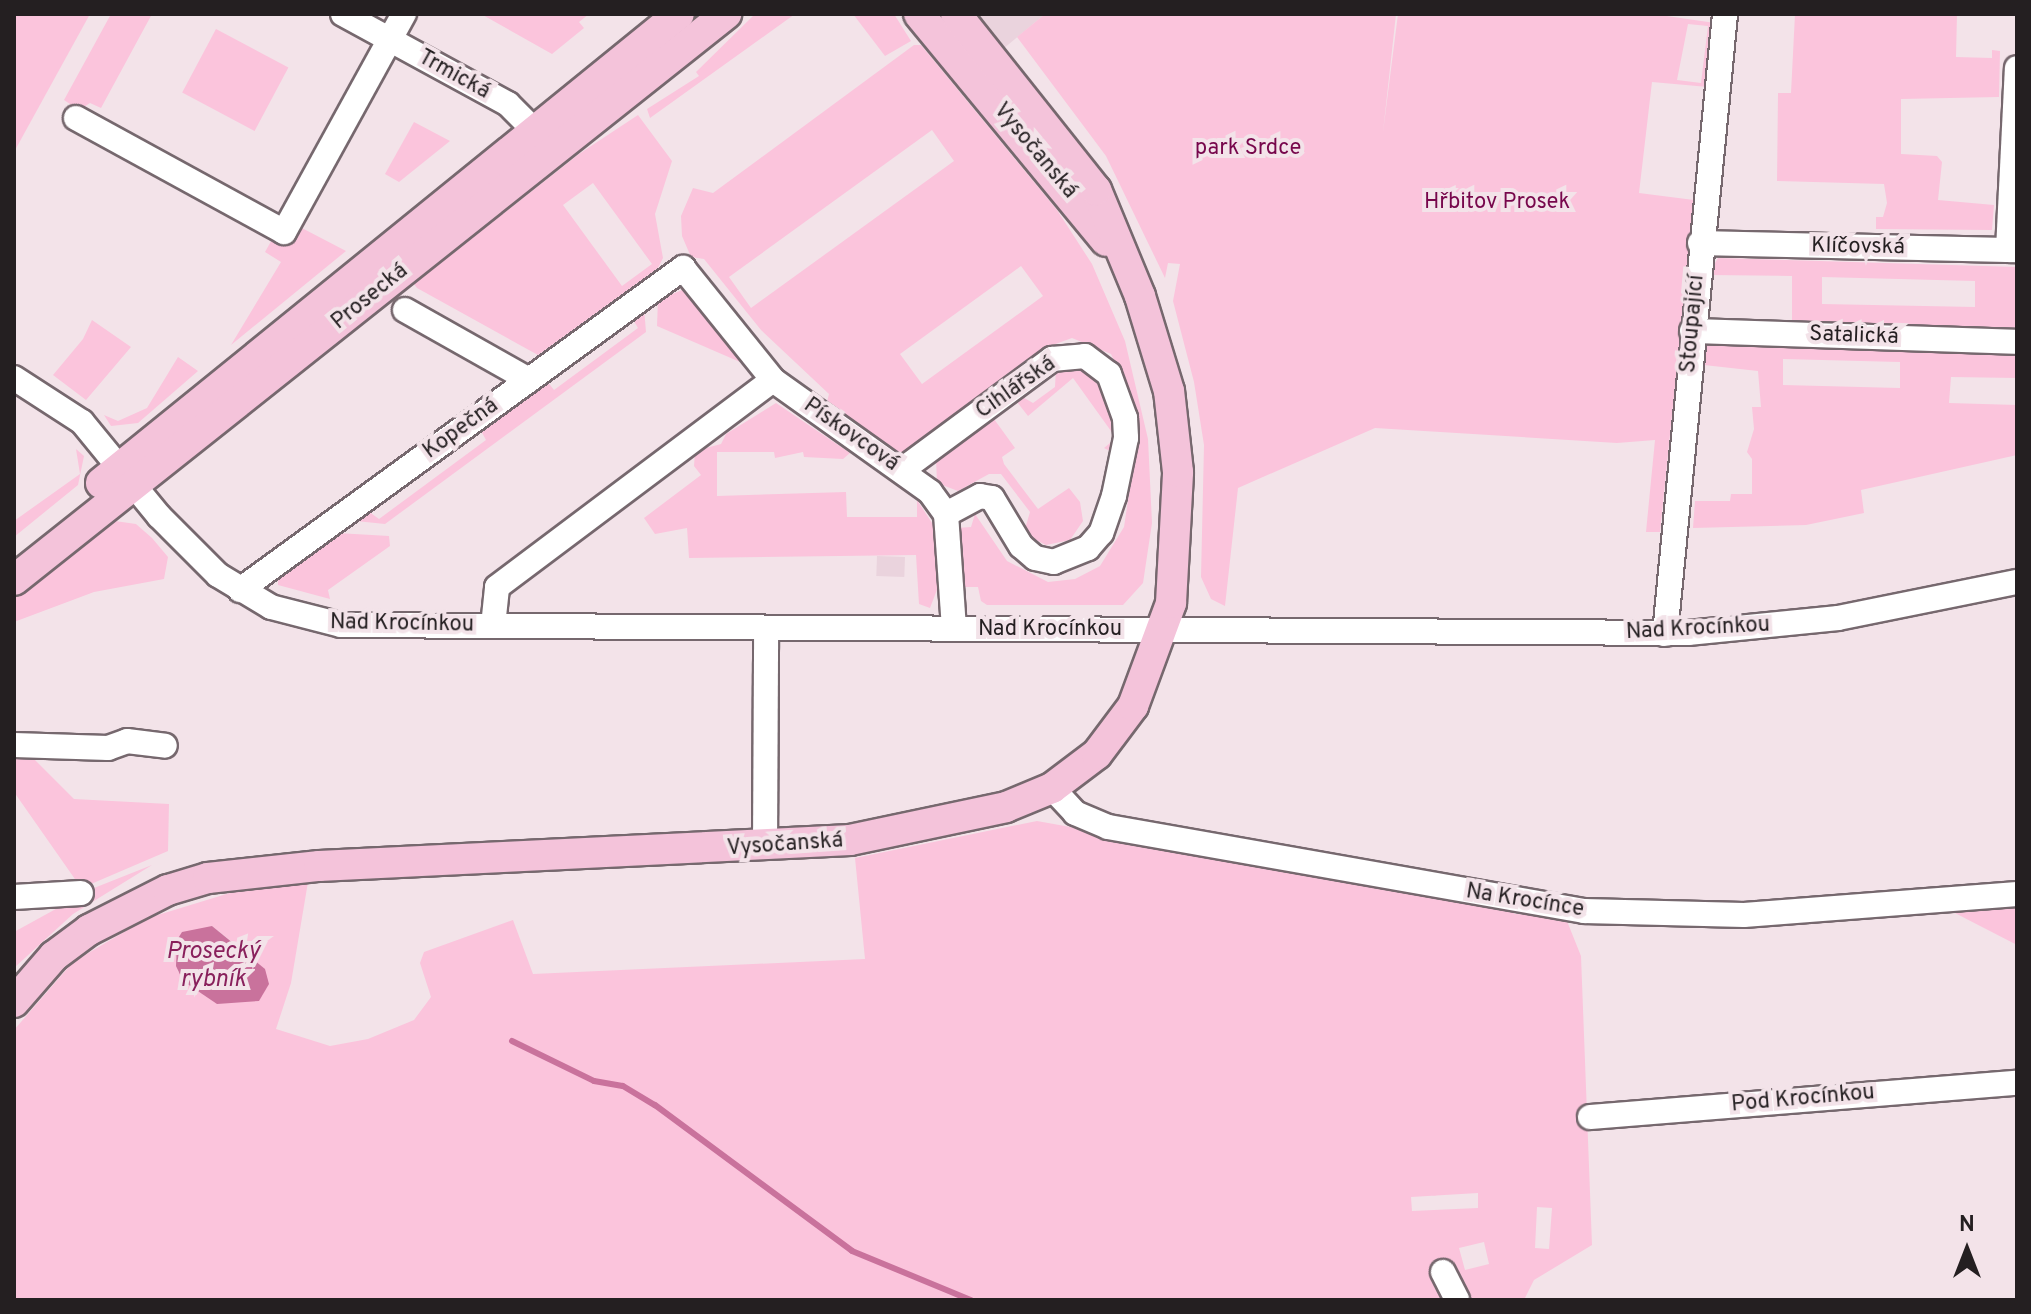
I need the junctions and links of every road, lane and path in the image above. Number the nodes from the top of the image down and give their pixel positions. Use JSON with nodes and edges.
{"nodes":[{"id":1,"x":343,"y":14,"type":"edge"},
{"id":2,"x":404,"y":14,"type":"edge"},
{"id":3,"x":679,"y":14,"type":"edge"},
{"id":4,"x":726,"y":14,"type":"edge"},
{"id":5,"x":919,"y":14,"type":"edge"},
{"id":6,"x":956,"y":14,"type":"edge"},
{"id":7,"x":1725,"y":14,"type":"edge"},
{"id":8,"x":390,"y":39,"type":"junction"},
{"id":9,"x":2017,"y":68,"type":"edge"},
{"id":10,"x":76,"y":118,"type":"dead end"},
{"id":11,"x":545,"y":140,"type":"junction"},
{"id":12,"x":1700,"y":243,"type":"junction"},
{"id":13,"x":2012,"y":250,"type":"edge"},
{"id":14,"x":683,"y":268,"type":"joint"},
{"id":15,"x":1140,"y":296,"type":"junction"},
{"id":16,"x":405,"y":310,"type":"dead end"},
{"id":17,"x":1692,"y":331,"type":"junction"},
{"id":18,"x":2017,"y":342,"type":"edge"},
{"id":19,"x":14,"y":378,"type":"edge"},
{"id":20,"x":529,"y":380,"type":"junction"},
{"id":21,"x":773,"y":380,"type":"junction"},
{"id":22,"x":902,"y":470,"type":"junction"},
{"id":23,"x":127,"y":473,"type":"junction"},
{"id":24,"x":946,"y":514,"type":"junction"},
{"id":25,"x":14,"y":558,"type":"edge"},
{"id":26,"x":14,"y":580,"type":"edge"},
{"id":27,"x":2017,"y":582,"type":"edge"},
{"id":28,"x":240,"y":590,"type":"junction"},
{"id":29,"x":493,"y":626,"type":"junction"},
{"id":30,"x":766,"y":628,"type":"junction"},
{"id":31,"x":954,"y":629,"type":"junction"},
{"id":32,"x":1164,"y":630,"type":"junction"},
{"id":33,"x":1665,"y":634,"type":"junction"},
{"id":34,"x":14,"y":745,"type":"edge"},
{"id":35,"x":165,"y":746,"type":"dead end"},
{"id":36,"x":1052,"y":788,"type":"junction"},
{"id":37,"x":765,"y":847,"type":"junction"},
{"id":38,"x":81,"y":893,"type":"dead end"},
{"id":39,"x":2017,"y":894,"type":"edge"},
{"id":40,"x":14,"y":897,"type":"edge"},
{"id":41,"x":14,"y":1002,"type":"edge"},
{"id":42,"x":2017,"y":1083,"type":"edge"},
{"id":43,"x":1590,"y":1117,"type":"dead end"},
{"id":44,"x":1443,"y":1272,"type":"dead end"},
{"id":45,"x":1457,"y":1300,"type":"edge"}],
"edges":[{"from":1,"to":8,"type":"street","name":"Trmická"},
{"from":2,"to":8,"type":"street"},
{"from":3,"to":11,"type":"main road","name":"Prosecká"},
{"from":4,"to":11,"type":"main road","name":"Prosecká"},
{"from":5,"to":15,"type":"main road","name":"Vysočanská"},
{"from":6,"to":15,"type":"main road","name":"Vysočanská"},
{"from":7,"to":12,"type":"street","name":"Stoupající"},
{"from":8,"to":10,"type":"street"},
{"from":8,"to":11,"type":"street","name":"Trmická"},
{"from":9,"to":13,"type":"street"},
{"from":11,"to":23,"type":"main road","name":"Prosecká"},
{"from":12,"to":13,"type":"street","name":"Klíčovská"},
{"from":12,"to":17,"type":"street","name":"Stoupající"},
{"from":14,"to":20,"type":"street","name":"Kopečná"},
{"from":14,"to":21,"type":"street","name":"Pískovcová"},
{"from":15,"to":32,"type":"main road","name":"Vysočanská"},
{"from":16,"to":20,"type":"street"},
{"from":17,"to":18,"type":"street","name":"Satalická"},
{"from":17,"to":33,"type":"street","name":"Stoupající"},
{"from":19,"to":23,"type":"street","name":"Nad Krocínkou"},
{"from":20,"to":28,"type":"street","name":"Kopečná"},
{"from":21,"to":22,"type":"street","name":"Pískovcová"},
{"from":21,"to":29,"type":"street"},
{"from":22,"to":24,"type":"street","name":"Pískovcová"},
{"from":22,"to":24,"type":"street","name":"Cihlářská"},
{"from":23,"to":25,"type":"main road","name":"Prosecká"},
{"from":23,"to":26,"type":"main road","name":"Prosecká"},
{"from":23,"to":28,"type":"street","name":"Nad Krocínkou"},
{"from":24,"to":31,"type":"street"},
{"from":27,"to":33,"type":"street","name":"Nad Krocínkou"},
{"from":28,"to":29,"type":"street","name":"Nad Krocínkou"},
{"from":29,"to":30,"type":"street","name":"Nad Krocínkou"},
{"from":30,"to":31,"type":"street","name":"Nad Krocínkou"},
{"from":30,"to":37,"type":"street"},
{"from":31,"to":32,"type":"street","name":"Nad Krocínkou"},
{"from":32,"to":33,"type":"street","name":"Nad Krocínkou"},
{"from":32,"to":36,"type":"main road","name":"Vysočanská"},
{"from":34,"to":35,"type":"street"},
{"from":36,"to":37,"type":"main road","name":"Vysočanská"},
{"from":36,"to":39,"type":"street","name":"Na Krocínce"},
{"from":37,"to":41,"type":"main road","name":"Vysočanská"},
{"from":38,"to":40,"type":"street"},
{"from":42,"to":43,"type":"street","name":"Pod Krocínkou"},
{"from":44,"to":45,"type":"street"}]}
